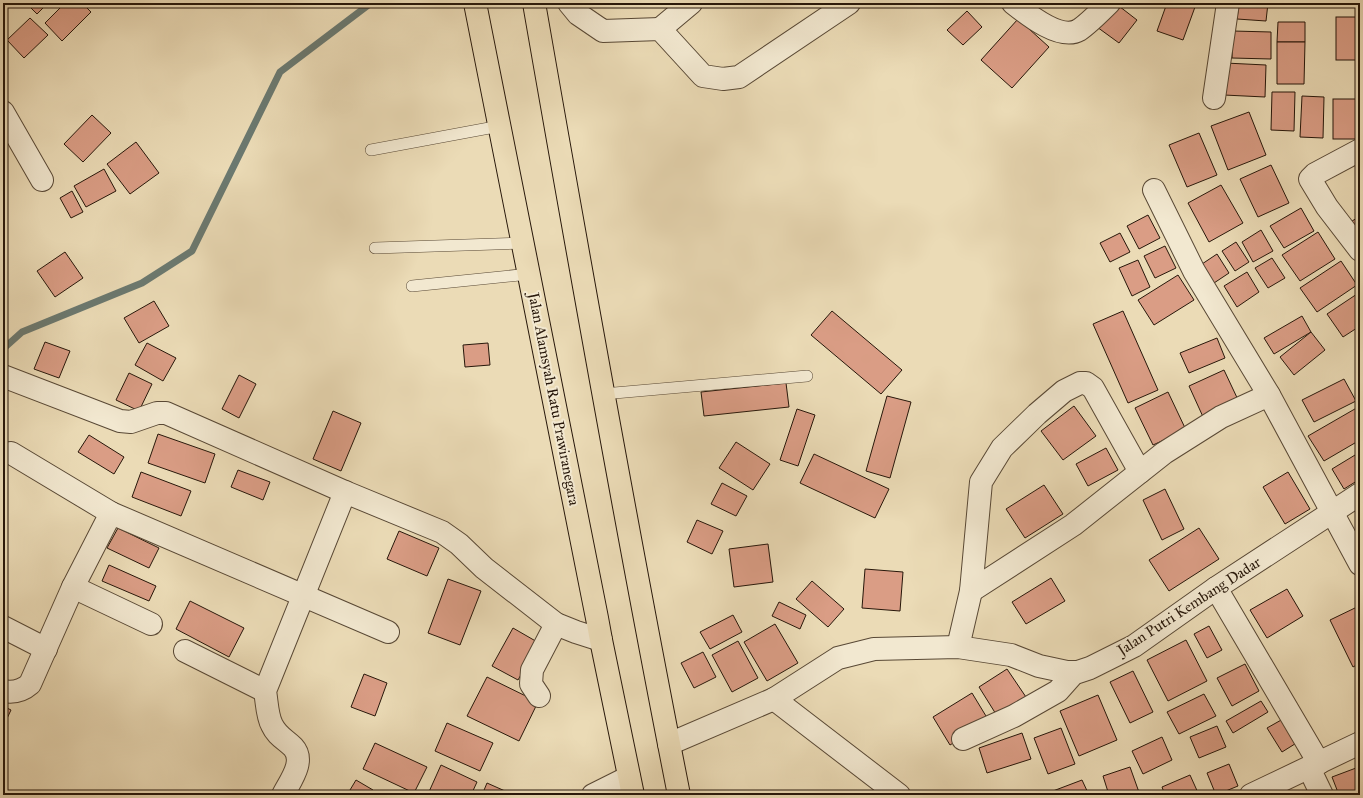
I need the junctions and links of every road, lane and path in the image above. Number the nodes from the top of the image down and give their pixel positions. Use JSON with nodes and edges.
{"nodes":[{"id":1,"x":475,"y":3,"type":"edge"},
{"id":2,"x":534,"y":3,"type":"edge"},
{"id":3,"x":569,"y":3,"type":"edge"},
{"id":4,"x":691,"y":3,"type":"edge"},
{"id":5,"x":849,"y":3,"type":"edge"},
{"id":6,"x":1013,"y":3,"type":"edge"},
{"id":7,"x":1109,"y":3,"type":"edge"},
{"id":8,"x":1228,"y":3,"type":"edge"},
{"id":9,"x":660,"y":29,"type":"junction"},
{"id":10,"x":1214,"y":98,"type":"dead end"},
{"id":11,"x":3,"y":112,"type":"edge"},
{"id":12,"x":500,"y":126,"type":"junction"},
{"id":13,"x":371,"y":150,"type":"dead end"},
{"id":14,"x":1360,"y":150,"type":"edge"},
{"id":15,"x":42,"y":180,"type":"dead end"},
{"id":16,"x":1154,"y":190,"type":"dead end"},
{"id":17,"x":524,"y":243,"type":"junction"},
{"id":18,"x":375,"y":248,"type":"dead end"},
{"id":19,"x":1360,"y":250,"type":"edge"},
{"id":20,"x":529,"y":274,"type":"junction"},
{"id":21,"x":412,"y":286,"type":"dead end"},
{"id":22,"x":3,"y":376,"type":"edge"},
{"id":23,"x":807,"y":376,"type":"dead end"},
{"id":24,"x":602,"y":394,"type":"junction"},
{"id":25,"x":1268,"y":394,"type":"junction"},
{"id":26,"x":11,"y":453,"type":"dead end"},
{"id":27,"x":1140,"y":472,"type":"junction"},
{"id":28,"x":345,"y":492,"type":"junction"},
{"id":29,"x":1360,"y":494,"type":"edge"},
{"id":30,"x":111,"y":512,"type":"junction"},
{"id":31,"x":1333,"y":512,"type":"junction"},
{"id":32,"x":1360,"y":564,"type":"edge"},
{"id":33,"x":73,"y":587,"type":"junction"},
{"id":34,"x":1216,"y":588,"type":"junction"},
{"id":35,"x":971,"y":591,"type":"junction"},
{"id":36,"x":304,"y":595,"type":"junction"},
{"id":37,"x":151,"y":624,"type":"dead end"},
{"id":38,"x":556,"y":624,"type":"junction"},
{"id":39,"x":3,"y":627,"type":"edge"},
{"id":40,"x":388,"y":632,"type":"dead end"},
{"id":41,"x":601,"y":640,"type":"junction"},
{"id":42,"x":958,"y":648,"type":"junction"},
{"id":43,"x":46,"y":649,"type":"junction"},
{"id":44,"x":185,"y":651,"type":"dead end"},
{"id":45,"x":1074,"y":673,"type":"junction"},
{"id":46,"x":3,"y":691,"type":"edge"},
{"id":47,"x":265,"y":692,"type":"junction"},
{"id":48,"x":539,"y":696,"type":"dead end"},
{"id":49,"x":774,"y":699,"type":"junction"},
{"id":50,"x":964,"y":739,"type":"dead end"},
{"id":51,"x":1360,"y":743,"type":"edge"},
{"id":52,"x":669,"y":744,"type":"junction"},
{"id":53,"x":1314,"y":765,"type":"junction"},
{"id":54,"x":631,"y":786,"type":"edge"},
{"id":55,"x":283,"y":795,"type":"edge"},
{"id":56,"x":593,"y":795,"type":"edge"},
{"id":57,"x":679,"y":795,"type":"edge"},
{"id":58,"x":899,"y":795,"type":"edge"},
{"id":59,"x":1251,"y":795,"type":"edge"},
{"id":60,"x":1322,"y":795,"type":"edge"}],
"edges":[{"from":1,"to":12,"type":"highway","name":"Jalan Alamsyah Ratu Prawiranegara"},
{"from":2,"to":24,"type":"highway"},
{"from":3,"to":9,"type":"street"},
{"from":4,"to":9,"type":"street"},
{"from":5,"to":9,"type":"street"},
{"from":6,"to":7,"type":"street"},
{"from":8,"to":10,"type":"street"},
{"from":11,"to":15,"type":"street"},
{"from":12,"to":13,"type":"lane"},
{"from":12,"to":17,"type":"highway","name":"Jalan Alamsyah Ratu Prawiranegara"},
{"from":14,"to":19,"type":"street"},
{"from":16,"to":25,"type":"street"},
{"from":17,"to":18,"type":"lane"},
{"from":17,"to":20,"type":"highway","name":"Jalan Alamsyah Ratu Prawiranegara"},
{"from":20,"to":21,"type":"lane"},
{"from":20,"to":41,"type":"highway","name":"Jalan Alamsyah Ratu Prawiranegara"},
{"from":22,"to":28,"type":"street"},
{"from":23,"to":24,"type":"lane"},
{"from":24,"to":52,"type":"highway"},
{"from":25,"to":27,"type":"street"},
{"from":25,"to":31,"type":"street"},
{"from":26,"to":30,"type":"street"},
{"from":27,"to":35,"type":"street"},
{"from":27,"to":35,"type":"street"},
{"from":28,"to":36,"type":"street"},
{"from":28,"to":38,"type":"street"},
{"from":29,"to":31,"type":"street","name":"Jalan Putri Kembang Dadar"},
{"from":30,"to":33,"type":"street"},
{"from":30,"to":36,"type":"street"},
{"from":31,"to":32,"type":"street"},
{"from":31,"to":34,"type":"street","name":"Jalan Putri Kembang Dadar"},
{"from":33,"to":37,"type":"street"},
{"from":33,"to":43,"type":"street"},
{"from":34,"to":45,"type":"street","name":"Jalan Putri Kembang Dadar"},
{"from":34,"to":53,"type":"street"},
{"from":35,"to":42,"type":"street"},
{"from":36,"to":40,"type":"street"},
{"from":36,"to":47,"type":"street"},
{"from":38,"to":41,"type":"street"},
{"from":38,"to":48,"type":"street"},
{"from":39,"to":43,"type":"street"},
{"from":41,"to":54,"type":"highway","name":"Jalan Alamsyah Ratu Prawiranegara"},
{"from":42,"to":45,"type":"street"},
{"from":42,"to":49,"type":"street"},
{"from":43,"to":46,"type":"street"},
{"from":44,"to":47,"type":"street"},
{"from":45,"to":50,"type":"street"},
{"from":47,"to":55,"type":"street"},
{"from":49,"to":52,"type":"street"},
{"from":49,"to":58,"type":"street"},
{"from":51,"to":53,"type":"street"},
{"from":52,"to":57,"type":"highway"},
{"from":53,"to":59,"type":"street"},
{"from":53,"to":60,"type":"street"},
{"from":54,"to":56,"type":"street"}]}
